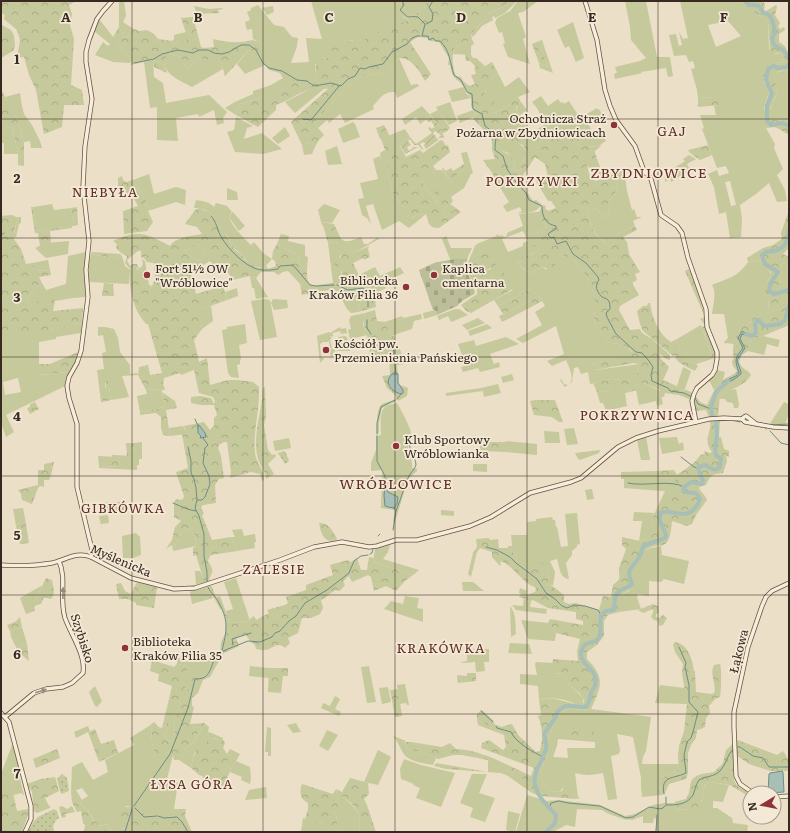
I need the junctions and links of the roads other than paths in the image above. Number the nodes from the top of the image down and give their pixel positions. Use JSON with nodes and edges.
{"nodes":[{"id":1,"x":112,"y":1,"type":"edge"},
{"id":2,"x":585,"y":1,"type":"edge"},
{"id":3,"x":696,"y":422,"type":"junction"},
{"id":4,"x":789,"y":428,"type":"edge"},
{"id":5,"x":90,"y":556,"type":"junction"},
{"id":6,"x":59,"y":561,"type":"junction"},
{"id":7,"x":1,"y":565,"type":"edge"},
{"id":8,"x":789,"y":582,"type":"edge"},
{"id":9,"x":3,"y":715,"type":"edge"},
{"id":10,"x":742,"y":786,"type":"edge"},
{"id":11,"x":25,"y":832,"type":"edge"}],
"edges":[{"from":1,"to":5,"type":"street"},
{"from":2,"to":3,"type":"street"},
{"from":3,"to":4,"type":"street","name":"Myślenicka"},
{"from":3,"to":5,"type":"street","name":"Myślenicka"},
{"from":5,"to":6,"type":"street","name":"Myślenicka"},
{"from":6,"to":7,"type":"street","name":"Myślenicka"},
{"from":9,"to":6,"type":"street","name":"Szybisko","one_way":true},
{"from":8,"to":10,"type":"street","name":"Łąkowa"},
{"from":9,"to":11,"type":"street"}]}
